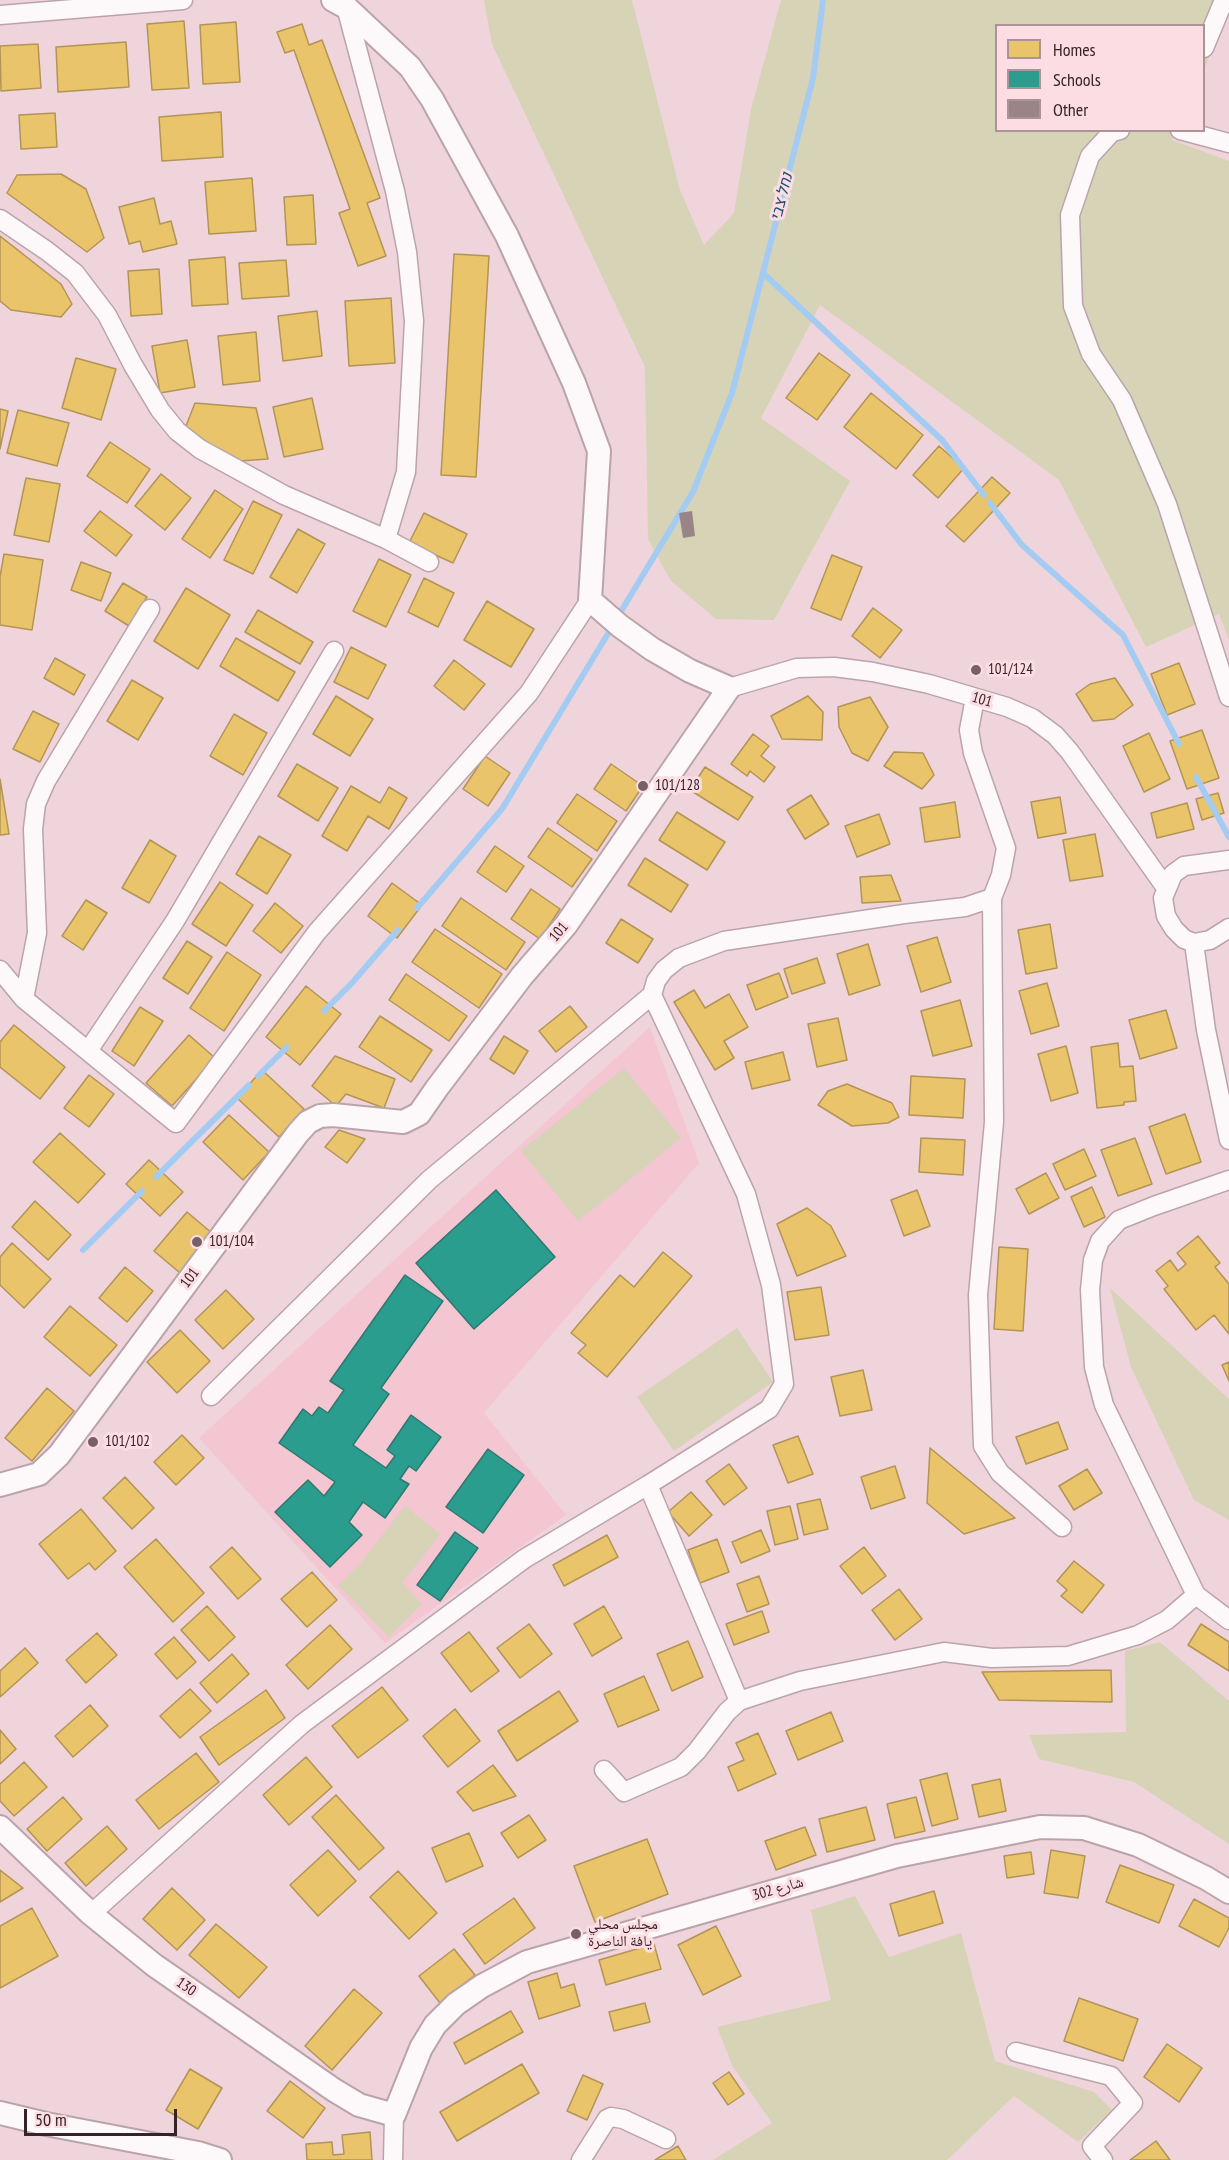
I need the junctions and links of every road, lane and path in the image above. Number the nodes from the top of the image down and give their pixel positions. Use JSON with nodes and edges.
{"nodes":[{"id":1,"x":183,"y":0,"type":"edge"},
{"id":2,"x":1224,"y":0,"type":"edge"},
{"id":3,"x":340,"y":4,"type":"edge"},
{"id":4,"x":0,"y":15,"type":"edge"},
{"id":5,"x":1205,"y":43,"type":"edge"},
{"id":6,"x":1112,"y":132,"type":"edge"},
{"id":7,"x":1188,"y":132,"type":"edge"},
{"id":8,"x":1229,"y":143,"type":"edge"},
{"id":9,"x":0,"y":219,"type":"edge"},
{"id":10,"x":386,"y":539,"type":"junction"},
{"id":11,"x":429,"y":562,"type":"dead end"},
{"id":12,"x":590,"y":600,"type":"junction"},
{"id":13,"x":150,"y":609,"type":"dead end"},
{"id":14,"x":334,"y":651,"type":"dead end"},
{"id":15,"x":729,"y":688,"type":"junction"},
{"id":16,"x":1229,"y":697,"type":"edge"},
{"id":17,"x":975,"y":698,"type":"junction"},
{"id":18,"x":1229,"y":860,"type":"edge"},
{"id":19,"x":1166,"y":888,"type":"junction"},
{"id":20,"x":992,"y":898,"type":"junction"},
{"id":21,"x":1229,"y":928,"type":"edge"},
{"id":22,"x":1194,"y":943,"type":"junction"},
{"id":23,"x":0,"y":970,"type":"edge"},
{"id":24,"x":652,"y":995,"type":"junction"},
{"id":25,"x":24,"y":999,"type":"junction"},
{"id":26,"x":88,"y":1051,"type":"junction"},
{"id":27,"x":1229,"y":1140,"type":"edge"},
{"id":28,"x":1229,"y":1180,"type":"edge"},
{"id":29,"x":211,"y":1396,"type":"dead end"},
{"id":30,"x":0,"y":1485,"type":"edge"},
{"id":31,"x":648,"y":1485,"type":"junction"},
{"id":32,"x":1062,"y":1527,"type":"dead end"},
{"id":33,"x":1196,"y":1595,"type":"junction"},
{"id":34,"x":1229,"y":1620,"type":"edge"},
{"id":35,"x":738,"y":1701,"type":"junction"},
{"id":36,"x":604,"y":1770,"type":"dead end"},
{"id":37,"x":0,"y":1827,"type":"edge"},
{"id":38,"x":1229,"y":1892,"type":"edge"},
{"id":39,"x":91,"y":1914,"type":"junction"},
{"id":40,"x":1016,"y":2052,"type":"dead end"},
{"id":41,"x":0,"y":2113,"type":"edge"},
{"id":42,"x":394,"y":2115,"type":"junction"},
{"id":43,"x":666,"y":2139,"type":"dead end"},
{"id":44,"x":220,"y":2160,"type":"edge"},
{"id":45,"x":393,"y":2160,"type":"edge"},
{"id":46,"x":581,"y":2160,"type":"edge"},
{"id":47,"x":1103,"y":2160,"type":"edge"}],
"edges":[{"from":1,"to":4,"type":"street"},
{"from":2,"to":5,"type":"street"},
{"from":3,"to":10,"type":"street"},
{"from":3,"to":12,"type":"street"},
{"from":6,"to":16,"type":"street"},
{"from":7,"to":8,"type":"street"},
{"from":9,"to":10,"type":"street"},
{"from":10,"to":11,"type":"street"},
{"from":12,"to":15,"type":"street"},
{"from":12,"to":26,"type":"street"},
{"from":13,"to":25,"type":"street"},
{"from":14,"to":26,"type":"street"},
{"from":15,"to":17,"type":"street","name":"101"},
{"from":15,"to":30,"type":"street","name":"101"},
{"from":17,"to":19,"type":"street","name":"101"},
{"from":17,"to":20,"type":"street"},
{"from":18,"to":19,"type":"street"},
{"from":19,"to":22,"type":"street"},
{"from":20,"to":24,"type":"street"},
{"from":20,"to":32,"type":"street"},
{"from":21,"to":22,"type":"street"},
{"from":22,"to":27,"type":"street"},
{"from":23,"to":25,"type":"street"},
{"from":24,"to":29,"type":"street"},
{"from":24,"to":31,"type":"street"},
{"from":25,"to":26,"type":"street"},
{"from":28,"to":33,"type":"street"},
{"from":31,"to":35,"type":"street"},
{"from":31,"to":39,"type":"street"},
{"from":33,"to":34,"type":"street"},
{"from":33,"to":35,"type":"street"},
{"from":35,"to":36,"type":"street"},
{"from":37,"to":39,"type":"street","name":"130"},
{"from":38,"to":42,"type":"street","name":"شارع 302"},
{"from":39,"to":42,"type":"street","name":"130"},
{"from":40,"to":47,"type":"street"},
{"from":41,"to":44,"type":"street"},
{"from":42,"to":45,"type":"street"},
{"from":43,"to":46,"type":"street"}]}
